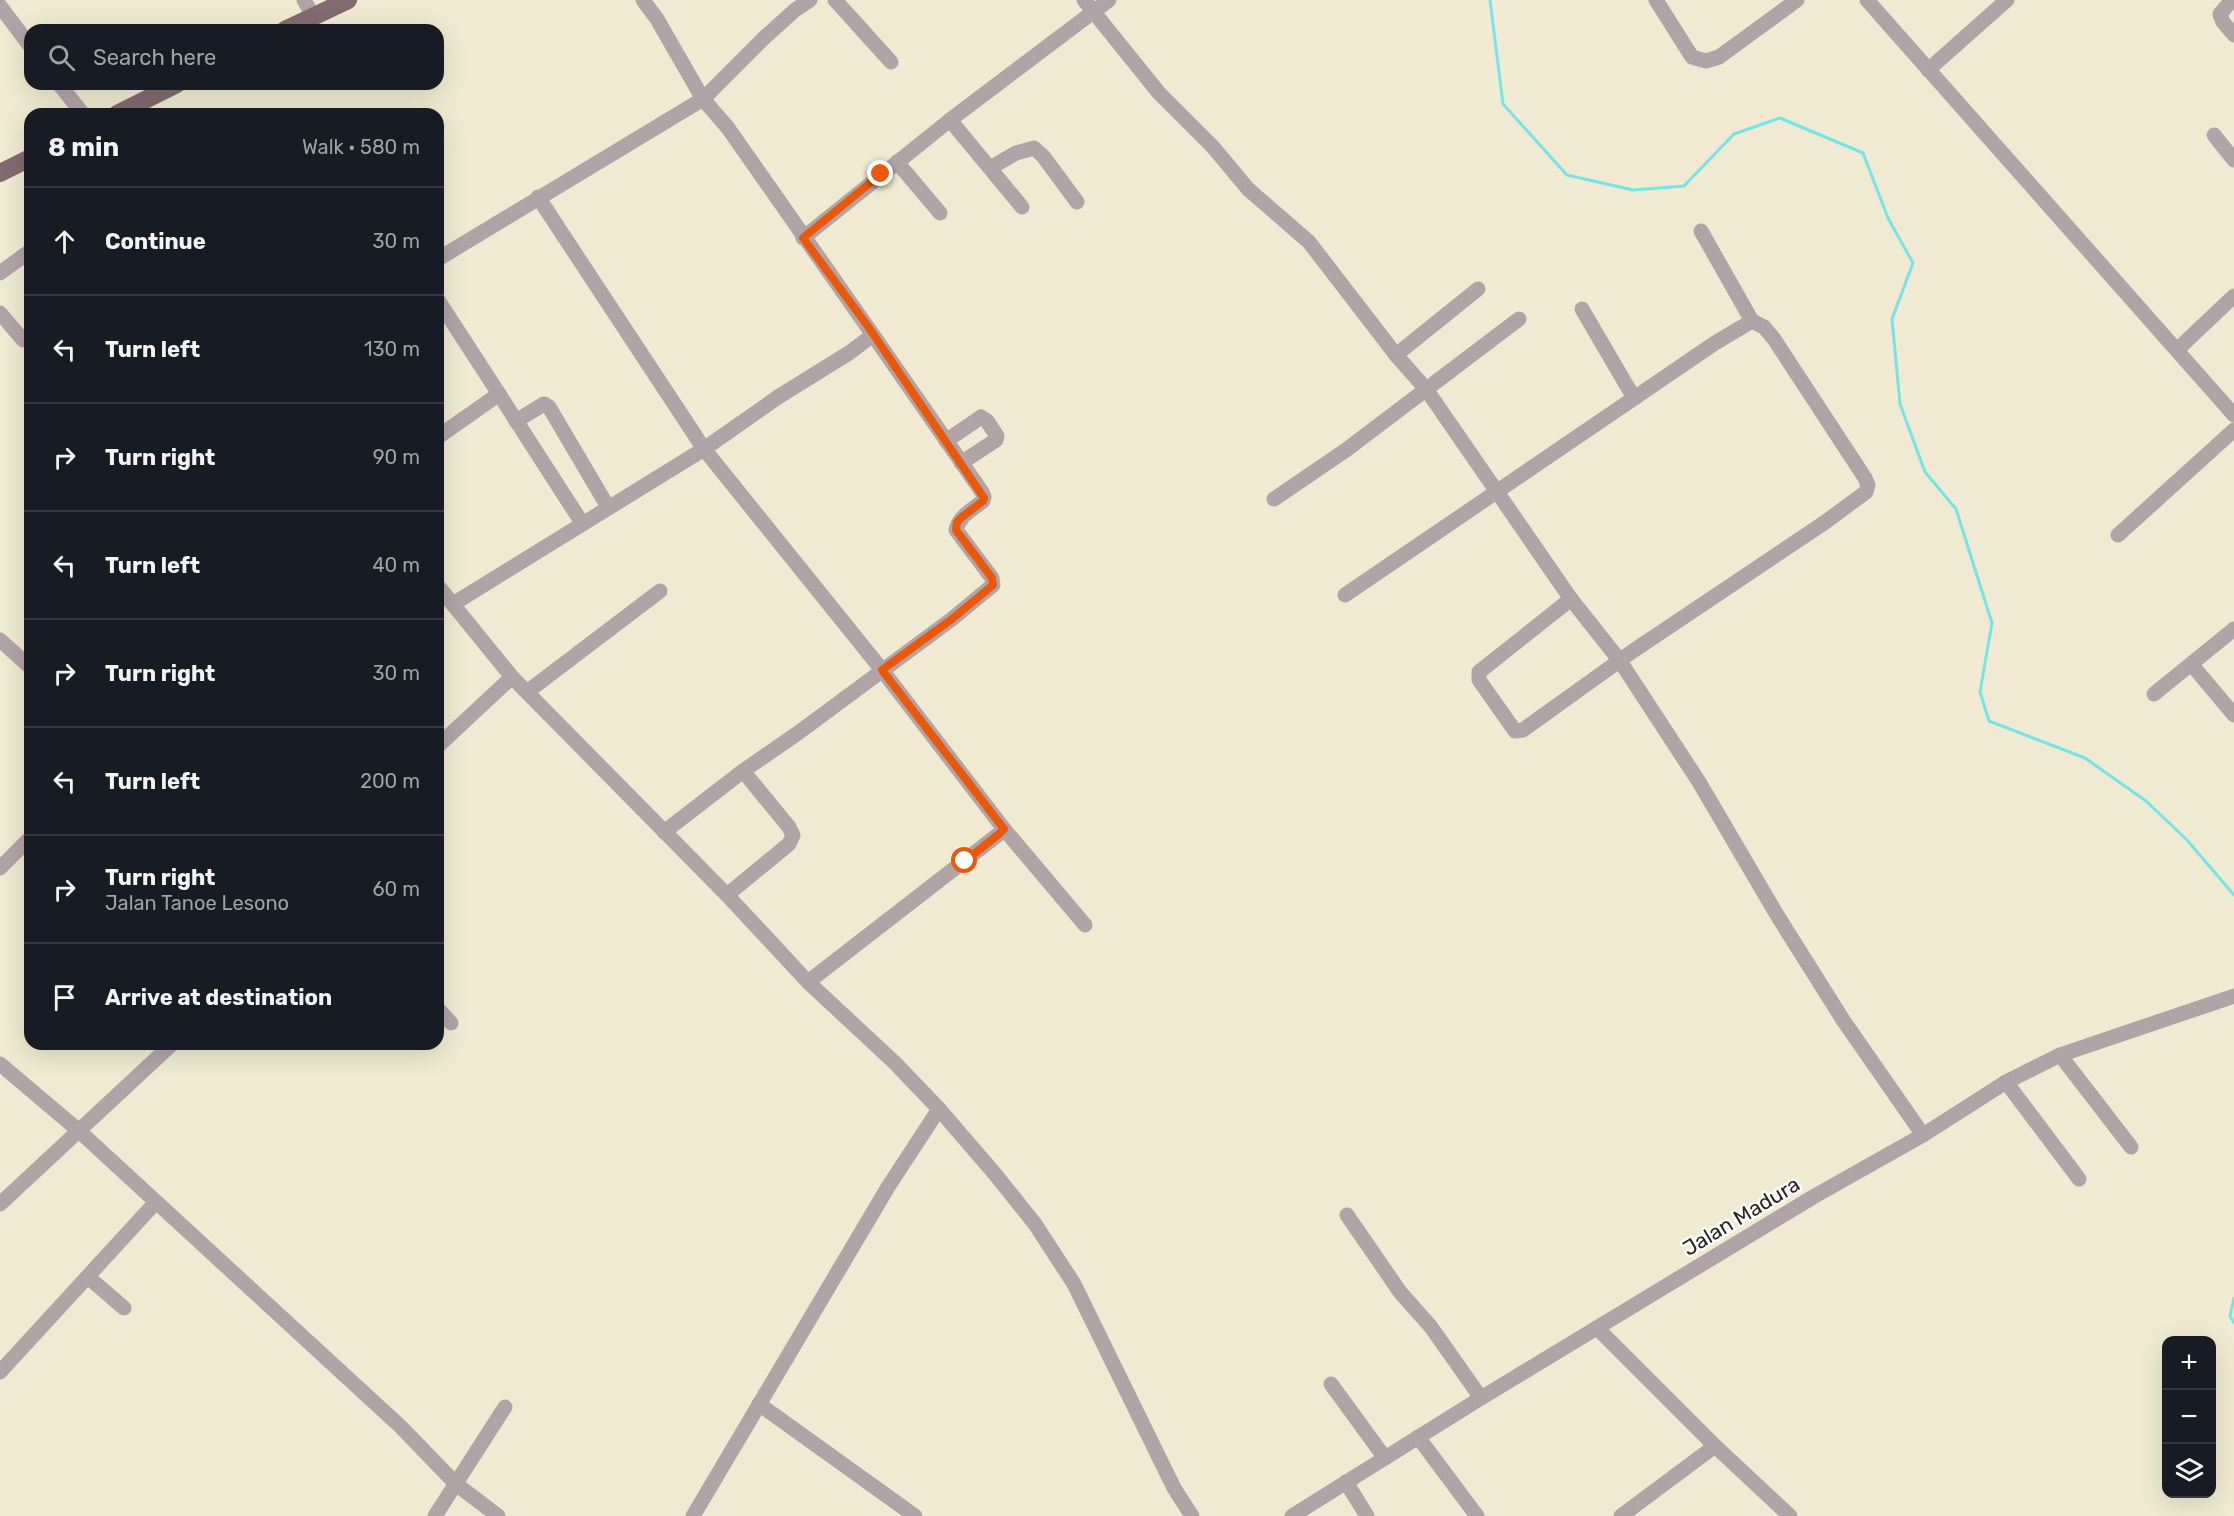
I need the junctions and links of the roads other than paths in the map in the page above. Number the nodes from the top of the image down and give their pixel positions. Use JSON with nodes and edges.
{"nodes":[{"id":1,"x":304,"y":0,"type":"edge"},
{"id":2,"x":810,"y":0,"type":"edge"},
{"id":3,"x":835,"y":0,"type":"edge"},
{"id":4,"x":1109,"y":0,"type":"edge"},
{"id":5,"x":1656,"y":0,"type":"edge"},
{"id":6,"x":1797,"y":0,"type":"edge"},
{"id":7,"x":1867,"y":0,"type":"edge"},
{"id":8,"x":2007,"y":0,"type":"edge"},
{"id":9,"x":2232,"y":0,"type":"edge"},
{"id":10,"x":342,"y":1,"type":"edge"},
{"id":11,"x":647,"y":1,"type":"edge"},
{"id":12,"x":0,"y":6,"type":"edge"},
{"id":13,"x":1089,"y":6,"type":"edge"},
{"id":14,"x":313,"y":16,"type":"junction"},
{"id":15,"x":297,"y":24,"type":"edge"},
{"id":16,"x":2234,"y":35,"type":"edge"},
{"id":17,"x":24,"y":38,"type":"edge"},
{"id":18,"x":891,"y":62,"type":"dead end"},
{"id":19,"x":1928,"y":70,"type":"junction"},
{"id":20,"x":64,"y":90,"type":"edge"},
{"id":21,"x":165,"y":90,"type":"edge"},
{"id":22,"x":703,"y":99,"type":"junction"},
{"id":23,"x":77,"y":108,"type":"edge"},
{"id":24,"x":129,"y":108,"type":"edge"},
{"id":25,"x":950,"y":120,"type":"junction"},
{"id":26,"x":2214,"y":135,"type":"dead end"},
{"id":27,"x":2234,"y":160,"type":"edge"},
{"id":28,"x":24,"y":161,"type":"edge"},
{"id":29,"x":897,"y":162,"type":"junction"},
{"id":30,"x":990,"y":168,"type":"junction"},
{"id":31,"x":0,"y":173,"type":"edge"},
{"id":32,"x":538,"y":198,"type":"junction"},
{"id":33,"x":1077,"y":202,"type":"dead end"},
{"id":34,"x":1022,"y":207,"type":"dead end"},
{"id":35,"x":939,"y":213,"type":"dead end"},
{"id":36,"x":1701,"y":231,"type":"dead end"},
{"id":37,"x":803,"y":238,"type":"junction"},
{"id":38,"x":24,"y":255,"type":"edge"},
{"id":39,"x":444,"y":255,"type":"edge"},
{"id":40,"x":0,"y":273,"type":"edge"},
{"id":41,"x":1478,"y":289,"type":"dead end"},
{"id":42,"x":2234,"y":296,"type":"edge"},
{"id":43,"x":444,"y":309,"type":"edge"},
{"id":44,"x":1582,"y":309,"type":"dead end"},
{"id":45,"x":0,"y":313,"type":"edge"},
{"id":46,"x":1519,"y":319,"type":"dead end"},
{"id":47,"x":1752,"y":321,"type":"junction"},
{"id":48,"x":873,"y":335,"type":"junction"},
{"id":49,"x":23,"y":340,"type":"dead end"},
{"id":50,"x":2178,"y":349,"type":"junction"},
{"id":51,"x":1396,"y":355,"type":"junction"},
{"id":52,"x":1426,"y":389,"type":"junction"},
{"id":53,"x":499,"y":394,"type":"junction"},
{"id":54,"x":1634,"y":398,"type":"junction"},
{"id":55,"x":2234,"y":415,"type":"edge"},
{"id":56,"x":516,"y":421,"type":"junction"},
{"id":57,"x":2234,"y":430,"type":"edge"},
{"id":58,"x":444,"y":433,"type":"edge"},
{"id":59,"x":946,"y":441,"type":"junction"},
{"id":60,"x":704,"y":449,"type":"junction"},
{"id":61,"x":961,"y":464,"type":"junction"},
{"id":62,"x":1497,"y":490,"type":"junction"},
{"id":63,"x":1274,"y":500,"type":"dead end"},
{"id":64,"x":608,"y":507,"type":"junction"},
{"id":65,"x":582,"y":523,"type":"junction"},
{"id":66,"x":2118,"y":535,"type":"dead end"},
{"id":67,"x":660,"y":591,"type":"dead end"},
{"id":68,"x":444,"y":593,"type":"edge"},
{"id":69,"x":1345,"y":595,"type":"dead end"},
{"id":70,"x":1571,"y":599,"type":"junction"},
{"id":71,"x":453,"y":604,"type":"junction"},
{"id":72,"x":2234,"y":629,"type":"edge"},
{"id":73,"x":0,"y":640,"type":"edge"},
{"id":74,"x":1620,"y":661,"type":"junction"},
{"id":75,"x":24,"y":662,"type":"edge"},
{"id":76,"x":2192,"y":665,"type":"junction"},
{"id":77,"x":882,"y":670,"type":"junction"},
{"id":78,"x":512,"y":677,"type":"junction"},
{"id":79,"x":527,"y":692,"type":"junction"},
{"id":80,"x":2154,"y":694,"type":"dead end"},
{"id":81,"x":2234,"y":716,"type":"edge"},
{"id":82,"x":444,"y":740,"type":"edge"},
{"id":83,"x":743,"y":771,"type":"junction"},
{"id":84,"x":1004,"y":829,"type":"junction"},
{"id":85,"x":664,"y":832,"type":"junction"},
{"id":86,"x":24,"y":844,"type":"edge"},
{"id":87,"x":0,"y":867,"type":"edge"},
{"id":88,"x":727,"y":896,"type":"junction"},
{"id":89,"x":1085,"y":925,"type":"dead end"},
{"id":90,"x":808,"y":982,"type":"junction"},
{"id":91,"x":2234,"y":996,"type":"edge"},
{"id":92,"x":444,"y":1015,"type":"edge"},
{"id":93,"x":451,"y":1023,"type":"dead end"},
{"id":94,"x":165,"y":1050,"type":"edge"},
{"id":95,"x":2060,"y":1055,"type":"junction"},
{"id":96,"x":0,"y":1064,"type":"edge"},
{"id":97,"x":2006,"y":1082,"type":"junction"},
{"id":98,"x":939,"y":1109,"type":"junction"},
{"id":99,"x":78,"y":1130,"type":"junction"},
{"id":100,"x":1923,"y":1135,"type":"junction"},
{"id":101,"x":2131,"y":1147,"type":"dead end"},
{"id":102,"x":2079,"y":1179,"type":"dead end"},
{"id":103,"x":156,"y":1202,"type":"junction"},
{"id":104,"x":0,"y":1204,"type":"edge"},
{"id":105,"x":1347,"y":1215,"type":"dead end"},
{"id":106,"x":88,"y":1276,"type":"junction"},
{"id":107,"x":124,"y":1308,"type":"dead end"},
{"id":108,"x":1597,"y":1328,"type":"junction"},
{"id":109,"x":0,"y":1372,"type":"edge"},
{"id":110,"x":1331,"y":1384,"type":"dead end"},
{"id":111,"x":1480,"y":1398,"type":"junction"},
{"id":112,"x":759,"y":1404,"type":"junction"},
{"id":113,"x":505,"y":1407,"type":"dead end"},
{"id":114,"x":1418,"y":1437,"type":"junction"},
{"id":115,"x":1715,"y":1446,"type":"junction"},
{"id":116,"x":1385,"y":1458,"type":"junction"},
{"id":117,"x":1346,"y":1482,"type":"junction"},
{"id":118,"x":456,"y":1484,"type":"junction"},
{"id":119,"x":435,"y":1516,"type":"edge"},
{"id":120,"x":498,"y":1516,"type":"edge"},
{"id":121,"x":693,"y":1516,"type":"edge"},
{"id":122,"x":915,"y":1516,"type":"edge"},
{"id":123,"x":1192,"y":1516,"type":"edge"},
{"id":124,"x":1292,"y":1516,"type":"edge"},
{"id":125,"x":1367,"y":1516,"type":"edge"},
{"id":126,"x":1477,"y":1516,"type":"edge"},
{"id":127,"x":1621,"y":1516,"type":"edge"},
{"id":128,"x":1790,"y":1516,"type":"edge"}],
"edges":[{"from":1,"to":14,"type":"street"},
{"from":2,"to":22,"type":"street"},
{"from":3,"to":18,"type":"street"},
{"from":4,"to":13,"type":"street"},
{"from":5,"to":6,"type":"street"},
{"from":7,"to":19,"type":"street"},
{"from":8,"to":19,"type":"street"},
{"from":9,"to":16,"type":"street"},
{"from":10,"to":14,"type":"main road"},
{"from":11,"to":22,"type":"street"},
{"from":12,"to":17,"type":"street"},
{"from":13,"to":25,"type":"street"},
{"from":13,"to":51,"type":"street"},
{"from":14,"to":15,"type":"main road"},
{"from":19,"to":50,"type":"street"},
{"from":20,"to":23,"type":"street"},
{"from":21,"to":24,"type":"main road"},
{"from":22,"to":32,"type":"street"},
{"from":22,"to":37,"type":"street"},
{"from":25,"to":29,"type":"street"},
{"from":25,"to":30,"type":"street"},
{"from":26,"to":27,"type":"street"},
{"from":28,"to":31,"type":"main road"},
{"from":29,"to":35,"type":"street"},
{"from":29,"to":37,"type":"street"},
{"from":30,"to":33,"type":"street"},
{"from":30,"to":34,"type":"street"},
{"from":32,"to":39,"type":"street"},
{"from":32,"to":60,"type":"street"},
{"from":36,"to":47,"type":"street"},
{"from":37,"to":48,"type":"street"},
{"from":38,"to":40,"type":"street"},
{"from":41,"to":51,"type":"street"},
{"from":42,"to":50,"type":"street"},
{"from":43,"to":53,"type":"street"},
{"from":44,"to":54,"type":"street"},
{"from":45,"to":49,"type":"street"},
{"from":46,"to":52,"type":"street"},
{"from":47,"to":54,"type":"street"},
{"from":47,"to":74,"type":"street"},
{"from":48,"to":59,"type":"street"},
{"from":48,"to":60,"type":"street"},
{"from":50,"to":55,"type":"street"},
{"from":51,"to":52,"type":"street"},
{"from":52,"to":62,"type":"street"},
{"from":52,"to":63,"type":"street"},
{"from":53,"to":56,"type":"street"},
{"from":53,"to":58,"type":"street"},
{"from":54,"to":62,"type":"street"},
{"from":56,"to":64,"type":"street"},
{"from":56,"to":65,"type":"street"},
{"from":57,"to":66,"type":"street"},
{"from":59,"to":61,"type":"street"},
{"from":59,"to":61,"type":"street"},
{"from":60,"to":64,"type":"street"},
{"from":60,"to":77,"type":"street"},
{"from":61,"to":77,"type":"street"},
{"from":62,"to":69,"type":"street"},
{"from":62,"to":70,"type":"street"},
{"from":64,"to":65,"type":"street"},
{"from":65,"to":71,"type":"street"},
{"from":67,"to":79,"type":"street"},
{"from":68,"to":71,"type":"street"},
{"from":70,"to":74,"type":"street"},
{"from":70,"to":74,"type":"street"},
{"from":71,"to":78,"type":"street"},
{"from":72,"to":76,"type":"street"},
{"from":73,"to":75,"type":"street"},
{"from":74,"to":100,"type":"street"},
{"from":76,"to":80,"type":"street"},
{"from":76,"to":81,"type":"street"},
{"from":77,"to":83,"type":"street"},
{"from":77,"to":84,"type":"street"},
{"from":78,"to":79,"type":"street"},
{"from":78,"to":82,"type":"street"},
{"from":79,"to":85,"type":"street"},
{"from":83,"to":85,"type":"street"},
{"from":83,"to":88,"type":"street"},
{"from":84,"to":89,"type":"street"},
{"from":84,"to":90,"type":"street"},
{"from":85,"to":88,"type":"street"},
{"from":86,"to":87,"type":"street"},
{"from":88,"to":90,"type":"street"},
{"from":90,"to":98,"type":"street"},
{"from":91,"to":95,"type":"street","name":"Jalan Madura"},
{"from":92,"to":93,"type":"street"},
{"from":94,"to":99,"type":"street"},
{"from":95,"to":97,"type":"street","name":"Jalan Madura"},
{"from":95,"to":101,"type":"street"},
{"from":96,"to":99,"type":"street"},
{"from":97,"to":100,"type":"street","name":"Jalan Madura"},
{"from":97,"to":102,"type":"street"},
{"from":98,"to":112,"type":"street"},
{"from":98,"to":123,"type":"street"},
{"from":99,"to":103,"type":"street"},
{"from":99,"to":104,"type":"street"},
{"from":100,"to":108,"type":"street","name":"Jalan Madura"},
{"from":103,"to":106,"type":"street"},
{"from":103,"to":118,"type":"street"},
{"from":105,"to":111,"type":"street"},
{"from":106,"to":107,"type":"street"},
{"from":106,"to":109,"type":"street"},
{"from":108,"to":111,"type":"street","name":"Jalan Madura"},
{"from":108,"to":115,"type":"street"},
{"from":110,"to":116,"type":"street"},
{"from":111,"to":114,"type":"street","name":"Jalan Madura"},
{"from":112,"to":121,"type":"street"},
{"from":112,"to":122,"type":"street"},
{"from":113,"to":118,"type":"street"},
{"from":114,"to":116,"type":"street","name":"Jalan Madura"},
{"from":114,"to":126,"type":"street"},
{"from":115,"to":127,"type":"street"},
{"from":115,"to":128,"type":"street"},
{"from":116,"to":117,"type":"street","name":"Jalan Madura"},
{"from":117,"to":124,"type":"street","name":"Jalan Madura"},
{"from":117,"to":125,"type":"street"},
{"from":118,"to":119,"type":"street"},
{"from":118,"to":120,"type":"street"}]}
